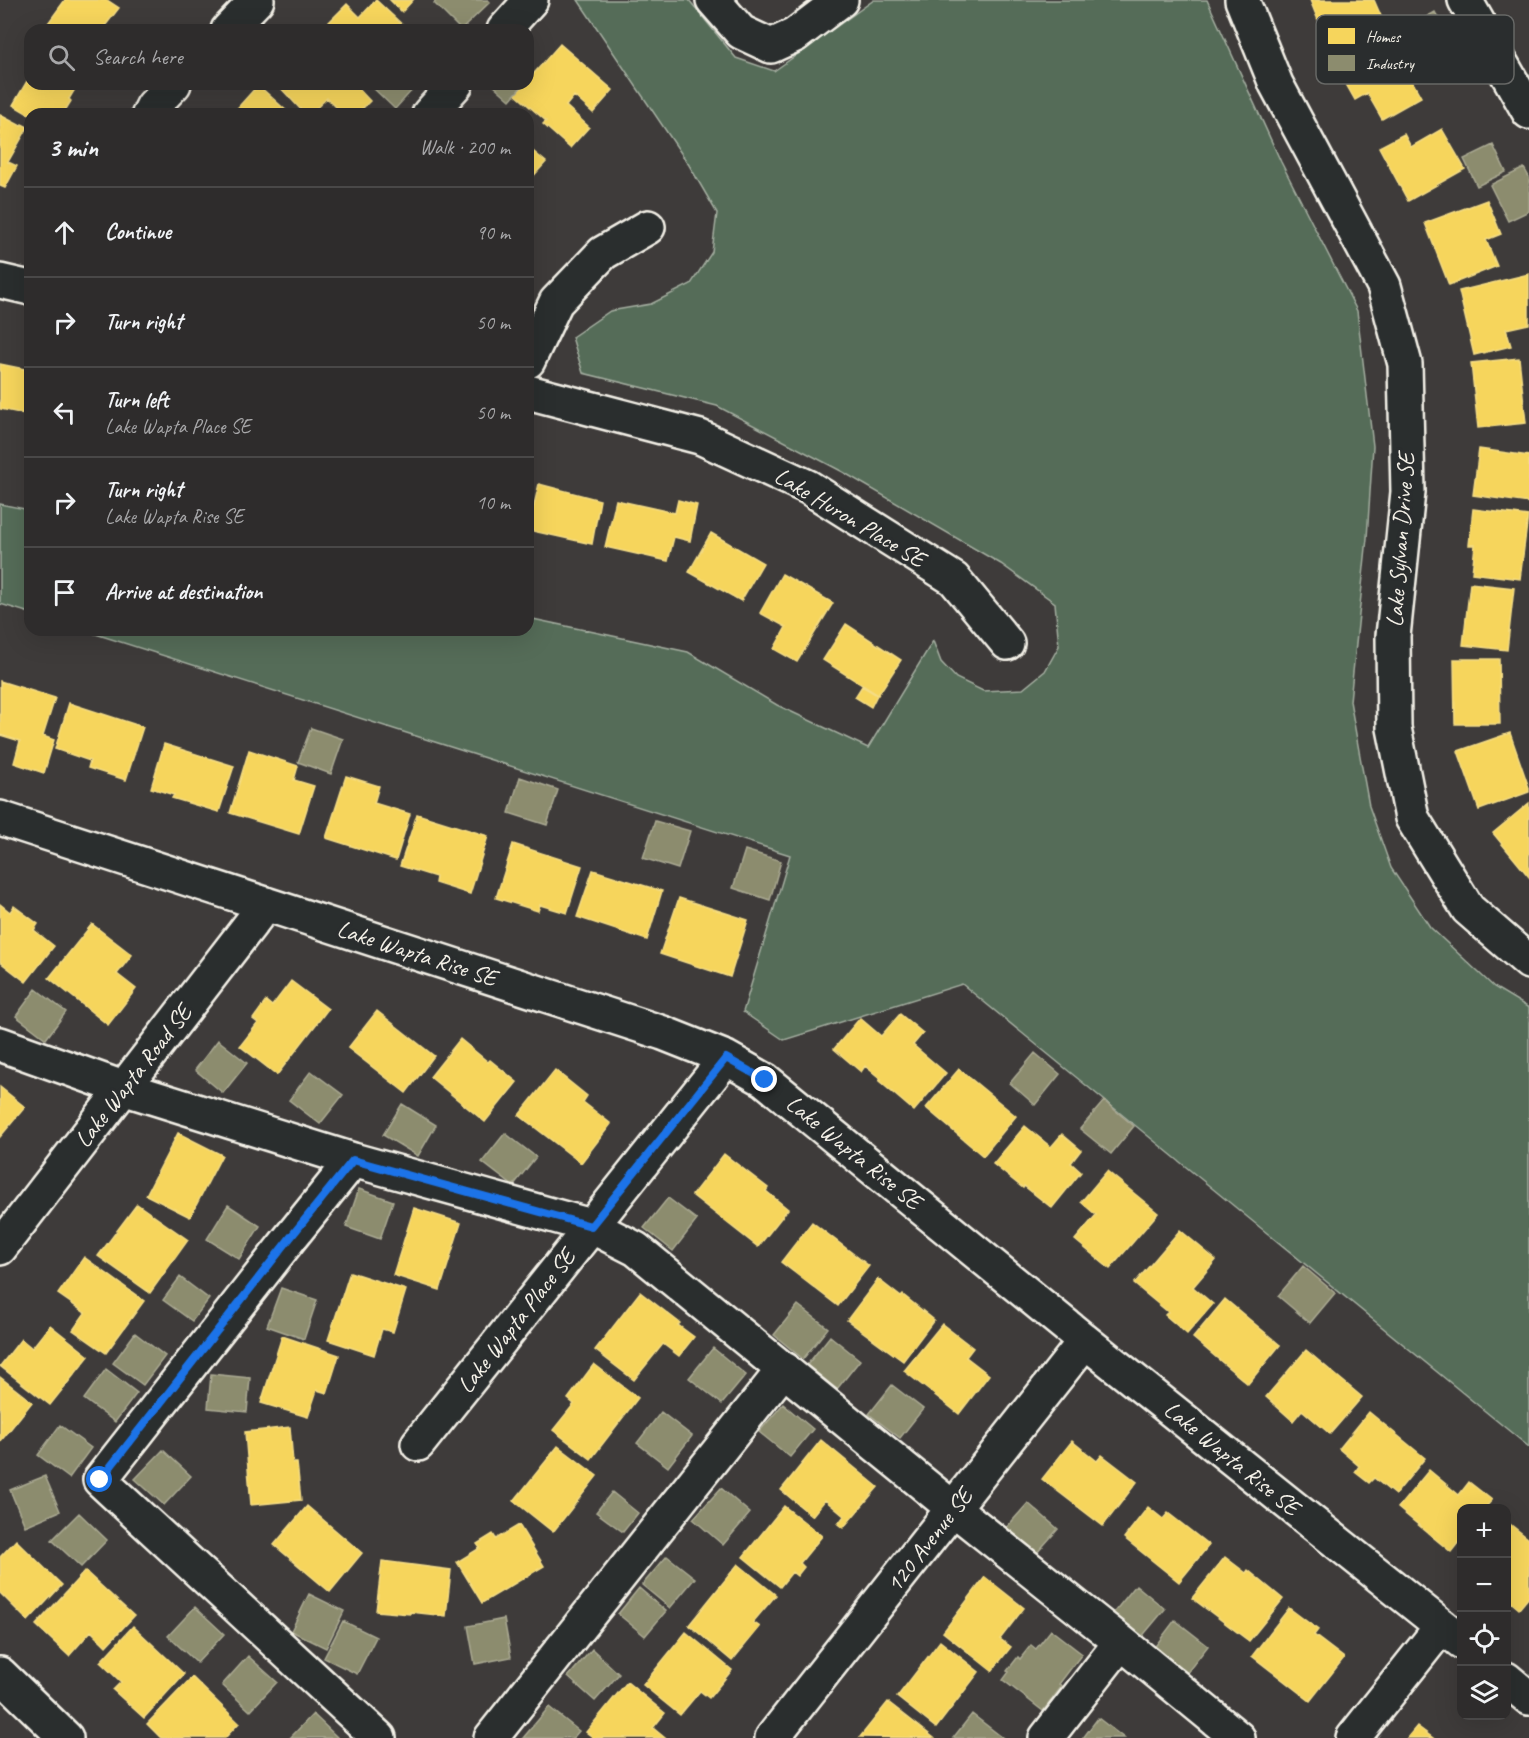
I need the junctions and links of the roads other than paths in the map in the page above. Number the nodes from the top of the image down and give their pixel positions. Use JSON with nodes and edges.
{"nodes":[{"id":1,"x":257,"y":0,"type":"edge"},
{"id":2,"x":531,"y":0,"type":"edge"},
{"id":3,"x":713,"y":0,"type":"edge"},
{"id":4,"x":841,"y":0,"type":"edge"},
{"id":5,"x":1242,"y":0,"type":"edge"},
{"id":6,"x":1466,"y":0,"type":"edge"},
{"id":7,"x":1474,"y":15,"type":"edge"},
{"id":8,"x":234,"y":24,"type":"edge"},
{"id":9,"x":509,"y":24,"type":"edge"},
{"id":10,"x":1513,"y":84,"type":"edge"},
{"id":11,"x":168,"y":90,"type":"edge"},
{"id":12,"x":451,"y":90,"type":"edge"},
{"id":13,"x":152,"y":108,"type":"edge"},
{"id":14,"x":434,"y":108,"type":"edge"},
{"id":15,"x":1529,"y":112,"type":"edge"},
{"id":16,"x":648,"y":227,"type":"dead end"},
{"id":17,"x":0,"y":281,"type":"edge"},
{"id":18,"x":24,"y":287,"type":"edge"},
{"id":19,"x":534,"y":348,"type":"edge"},
{"id":20,"x":534,"y":394,"type":"edge"},
{"id":21,"x":1007,"y":643,"type":"dead end"},
{"id":22,"x":0,"y":818,"type":"edge"},
{"id":23,"x":266,"y":904,"type":"junction"},
{"id":24,"x":1529,"y":962,"type":"edge"},
{"id":25,"x":0,"y":1044,"type":"edge"},
{"id":26,"x":726,"y":1058,"type":"junction"},
{"id":27,"x":123,"y":1088,"type":"junction"},
{"id":28,"x":353,"y":1160,"type":"junction"},
{"id":29,"x":591,"y":1226,"type":"junction"},
{"id":30,"x":0,"y":1248,"type":"edge"},
{"id":31,"x":1085,"y":1341,"type":"junction"},
{"id":32,"x":784,"y":1369,"type":"junction"},
{"id":33,"x":418,"y":1444,"type":"dead end"},
{"id":34,"x":954,"y":1509,"type":"junction"},
{"id":35,"x":1452,"y":1634,"type":"edge"},
{"id":36,"x":1121,"y":1642,"type":"junction"},
{"id":37,"x":0,"y":1674,"type":"edge"},
{"id":38,"x":1511,"y":1683,"type":"edge"},
{"id":39,"x":1529,"y":1698,"type":"edge"},
{"id":40,"x":66,"y":1738,"type":"edge"},
{"id":41,"x":379,"y":1738,"type":"edge"},
{"id":42,"x":491,"y":1738,"type":"edge"},
{"id":43,"x":772,"y":1738,"type":"edge"},
{"id":44,"x":1046,"y":1738,"type":"edge"},
{"id":45,"x":1238,"y":1738,"type":"edge"},
{"id":46,"x":1353,"y":1738,"type":"edge"}],
"edges":[{"from":1,"to":8,"type":"street"},
{"from":2,"to":9,"type":"street"},
{"from":3,"to":4,"type":"street"},
{"from":5,"to":24,"type":"street","name":"Lake Sylvan Drive SE"},
{"from":6,"to":7,"type":"street"},
{"from":10,"to":15,"type":"street"},
{"from":11,"to":13,"type":"street"},
{"from":12,"to":14,"type":"street"},
{"from":16,"to":19,"type":"street"},
{"from":17,"to":18,"type":"street"},
{"from":20,"to":21,"type":"street","name":"Lake Huron Place SE"},
{"from":22,"to":23,"type":"street","name":"Lake Wapta Rise SE"},
{"from":23,"to":26,"type":"street","name":"Lake Wapta Rise SE"},
{"from":23,"to":27,"type":"street","name":"Lake Wapta Road SE"},
{"from":25,"to":27,"type":"street"},
{"from":26,"to":29,"type":"street","name":"Lake Wapta Place SE"},
{"from":26,"to":31,"type":"street","name":"Lake Wapta Rise SE"},
{"from":27,"to":28,"type":"street"},
{"from":27,"to":30,"type":"street","name":"Lake Wapta Road SE"},
{"from":28,"to":29,"type":"street"},
{"from":28,"to":41,"type":"street"},
{"from":29,"to":32,"type":"street"},
{"from":29,"to":33,"type":"street","name":"Lake Wapta Place SE"},
{"from":31,"to":34,"type":"street","name":"120 Avenue SE"},
{"from":31,"to":35,"type":"street","name":"Lake Wapta Rise SE"},
{"from":32,"to":34,"type":"street"},
{"from":32,"to":42,"type":"street"},
{"from":34,"to":36,"type":"street"},
{"from":34,"to":43,"type":"street","name":"120 Avenue SE"},
{"from":35,"to":46,"type":"street"},
{"from":36,"to":44,"type":"street"},
{"from":36,"to":45,"type":"street"},
{"from":37,"to":40,"type":"street"},
{"from":38,"to":39,"type":"street"}]}
